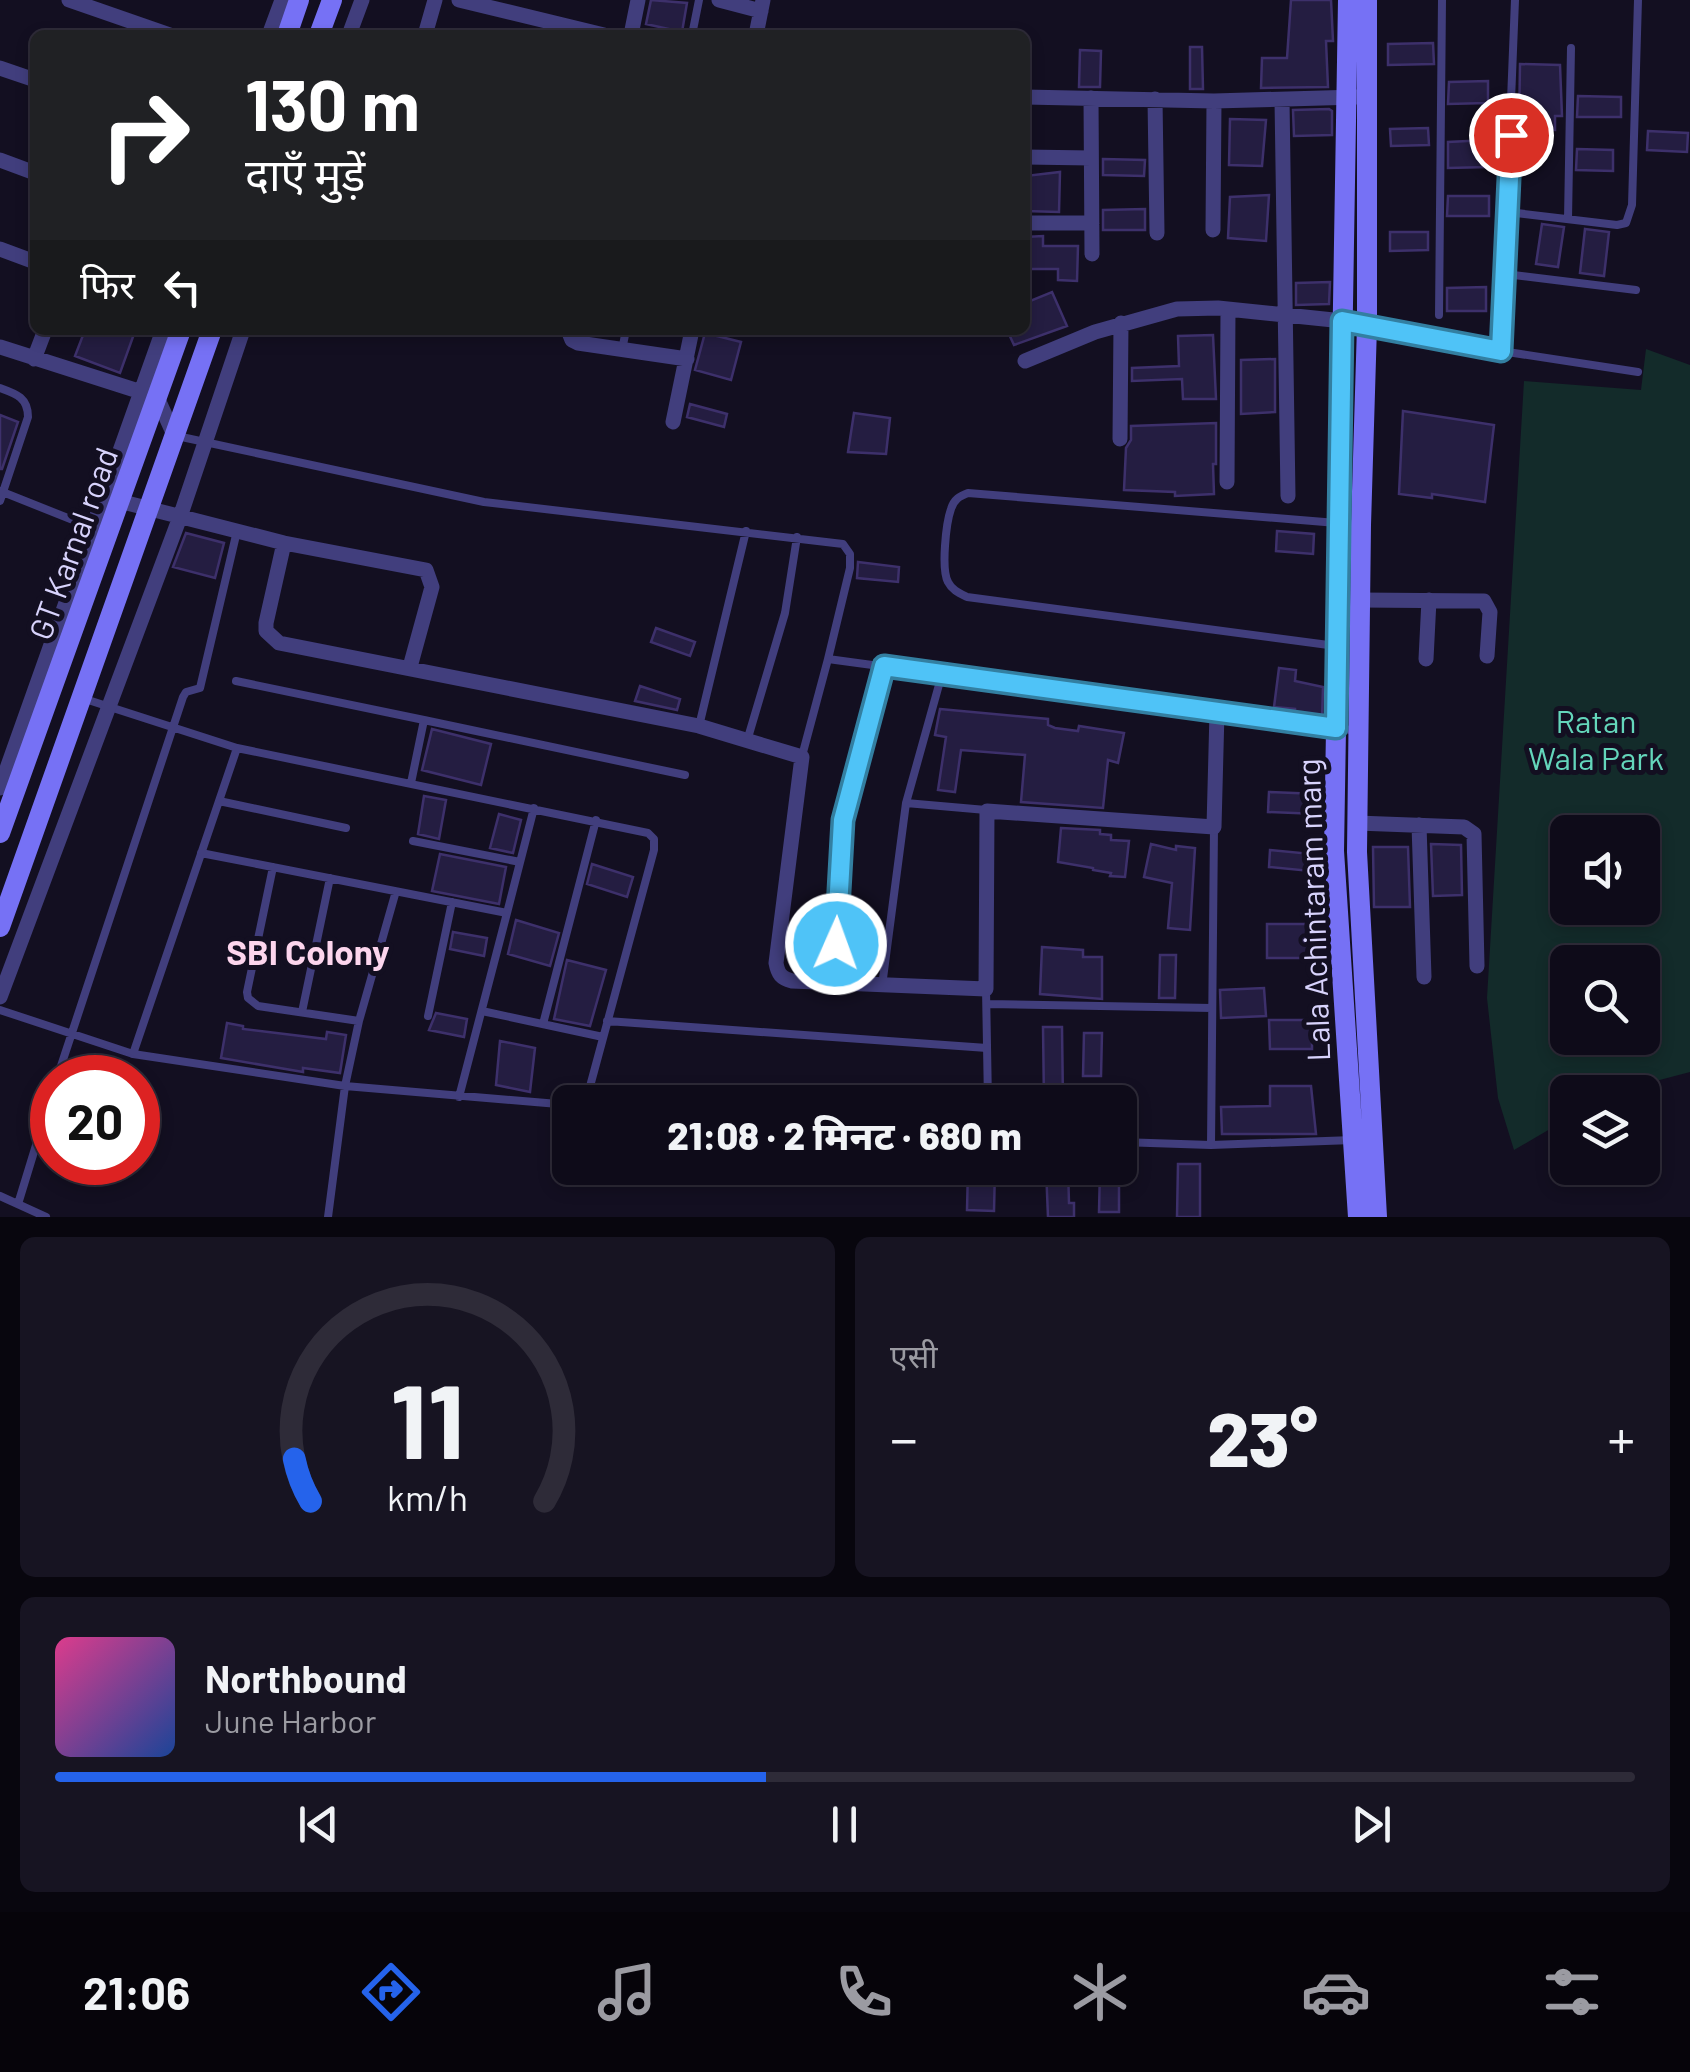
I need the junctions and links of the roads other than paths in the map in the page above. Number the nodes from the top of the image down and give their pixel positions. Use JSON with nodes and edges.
{"nodes":[{"id":1,"x":69,"y":0,"type":"edge"},
{"id":2,"x":282,"y":0,"type":"edge"},
{"id":3,"x":300,"y":0,"type":"edge"},
{"id":4,"x":332,"y":0,"type":"edge"},
{"id":5,"x":362,"y":0,"type":"edge"},
{"id":6,"x":435,"y":0,"type":"edge"},
{"id":7,"x":458,"y":0,"type":"edge"},
{"id":8,"x":638,"y":0,"type":"edge"},
{"id":9,"x":699,"y":0,"type":"edge"},
{"id":10,"x":719,"y":0,"type":"edge"},
{"id":11,"x":1348,"y":0,"type":"edge"},
{"id":12,"x":1367,"y":0,"type":"edge"},
{"id":13,"x":1442,"y":0,"type":"edge"},
{"id":14,"x":1515,"y":0,"type":"edge"},
{"id":15,"x":1638,"y":0,"type":"edge"},
{"id":16,"x":762,"y":5,"type":"edge"},
{"id":17,"x":117,"y":8,"type":"edge"},
{"id":18,"x":155,"y":30,"type":"edge"},
{"id":19,"x":271,"y":30,"type":"edge"},
{"id":20,"x":289,"y":30,"type":"edge"},
{"id":21,"x":321,"y":30,"type":"edge"},
{"id":22,"x":351,"y":30,"type":"edge"},
{"id":23,"x":426,"y":30,"type":"edge"},
{"id":24,"x":583,"y":30,"type":"edge"},
{"id":25,"x":632,"y":30,"type":"edge"},
{"id":26,"x":693,"y":30,"type":"edge"},
{"id":27,"x":757,"y":30,"type":"edge"},
{"id":28,"x":1571,"y":48,"type":"dead end"},
{"id":29,"x":0,"y":68,"type":"edge"},
{"id":30,"x":30,"y":78,"type":"edge"},
{"id":31,"x":1030,"y":97,"type":"edge"},
{"id":32,"x":1356,"y":97,"type":"junction"},
{"id":33,"x":1091,"y":98,"type":"junction"},
{"id":34,"x":1156,"y":99,"type":"junction"},
{"id":35,"x":1214,"y":100,"type":"junction"},
{"id":36,"x":1282,"y":100,"type":"junction"},
{"id":37,"x":1030,"y":157,"type":"edge"},
{"id":38,"x":1091,"y":158,"type":"junction"},
{"id":39,"x":0,"y":160,"type":"edge"},
{"id":40,"x":30,"y":171,"type":"edge"},
{"id":41,"x":1508,"y":212,"type":"junction"},
{"id":42,"x":1568,"y":219,"type":"junction"},
{"id":43,"x":1030,"y":223,"type":"edge"},
{"id":44,"x":1092,"y":223,"type":"junction"},
{"id":45,"x":1213,"y":230,"type":"dead end"},
{"id":46,"x":1156,"y":233,"type":"dead end"},
{"id":47,"x":0,"y":249,"type":"edge"},
{"id":48,"x":1092,"y":254,"type":"dead end"},
{"id":49,"x":30,"y":260,"type":"edge"},
{"id":50,"x":1505,"y":274,"type":"junction"},
{"id":51,"x":1636,"y":290,"type":"dead end"},
{"id":52,"x":1228,"y":309,"type":"junction"},
{"id":53,"x":1287,"y":315,"type":"junction"},
{"id":54,"x":1439,"y":315,"type":"dead end"},
{"id":55,"x":1342,"y":321,"type":"junction"},
{"id":56,"x":1120,"y":323,"type":"junction"},
{"id":57,"x":1368,"y":326,"type":"junction"},
{"id":58,"x":43,"y":335,"type":"edge"},
{"id":59,"x":162,"y":335,"type":"edge"},
{"id":60,"x":178,"y":335,"type":"edge"},
{"id":61,"x":210,"y":335,"type":"edge"},
{"id":62,"x":241,"y":335,"type":"edge"},
{"id":63,"x":570,"y":335,"type":"edge"},
{"id":64,"x":625,"y":335,"type":"edge"},
{"id":65,"x":691,"y":335,"type":"edge"},
{"id":66,"x":0,"y":348,"type":"edge"},
{"id":67,"x":622,"y":350,"type":"junction"},
{"id":68,"x":1501,"y":351,"type":"junction"},
{"id":69,"x":34,"y":359,"type":"junction"},
{"id":70,"x":687,"y":359,"type":"junction"},
{"id":71,"x":1024,"y":361,"type":"dead end"},
{"id":72,"x":1638,"y":372,"type":"dead end"},
{"id":73,"x":0,"y":388,"type":"edge"},
{"id":74,"x":149,"y":394,"type":"junction"},
{"id":75,"x":674,"y":422,"type":"dead end"},
{"id":76,"x":174,"y":435,"type":"junction"},
{"id":77,"x":1120,"y":439,"type":"dead end"},
{"id":78,"x":205,"y":442,"type":"junction"},
{"id":79,"x":1227,"y":482,"type":"dead end"},
{"id":80,"x":1,"y":495,"type":"edge"},
{"id":81,"x":1288,"y":496,"type":"dead end"},
{"id":82,"x":119,"y":501,"type":"junction"},
{"id":83,"x":147,"y":508,"type":"junction"},
{"id":84,"x":180,"y":516,"type":"junction"},
{"id":85,"x":1350,"y":525,"type":"junction"},
{"id":86,"x":100,"y":530,"type":"junction"},
{"id":87,"x":237,"y":531,"type":"junction"},
{"id":88,"x":746,"y":531,"type":"junction"},
{"id":89,"x":796,"y":537,"type":"junction"},
{"id":90,"x":284,"y":543,"type":"junction"},
{"id":91,"x":1360,"y":600,"type":"junction"},
{"id":92,"x":1428,"y":600,"type":"junction"},
{"id":93,"x":1349,"y":648,"type":"junction"},
{"id":94,"x":1487,"y":656,"type":"dead end"},
{"id":95,"x":828,"y":659,"type":"junction"},
{"id":96,"x":1426,"y":659,"type":"dead end"},
{"id":97,"x":884,"y":666,"type":"junction"},
{"id":98,"x":410,"y":667,"type":"junction"},
{"id":99,"x":942,"y":674,"type":"junction"},
{"id":100,"x":236,"y":681,"type":"dead end"},
{"id":101,"x":81,"y":698,"type":"junction"},
{"id":102,"x":109,"y":707,"type":"junction"},
{"id":103,"x":1217,"y":712,"type":"junction"},
{"id":104,"x":424,"y":720,"type":"junction"},
{"id":105,"x":699,"y":726,"type":"junction"},
{"id":106,"x":1336,"y":728,"type":"junction"},
{"id":107,"x":174,"y":730,"type":"junction"},
{"id":108,"x":1358,"y":730,"type":"junction"},
{"id":109,"x":747,"y":741,"type":"junction"},
{"id":110,"x":237,"y":748,"type":"junction"},
{"id":111,"x":802,"y":757,"type":"junction"},
{"id":112,"x":21,"y":774,"type":"junction"},
{"id":113,"x":684,"y":775,"type":"dead end"},
{"id":114,"x":411,"y":783,"type":"junction"},
{"id":115,"x":50,"y":786,"type":"junction"},
{"id":116,"x":0,"y":788,"type":"edge"},
{"id":117,"x":219,"y":801,"type":"junction"},
{"id":118,"x":906,"y":803,"type":"junction"},
{"id":119,"x":534,"y":808,"type":"junction"},
{"id":120,"x":988,"y":810,"type":"junction"},
{"id":121,"x":596,"y":820,"type":"junction"},
{"id":122,"x":1,"y":822,"type":"edge"},
{"id":123,"x":1357,"y":823,"type":"junction"},
{"id":124,"x":1419,"y":826,"type":"junction"},
{"id":125,"x":1214,"y":827,"type":"junction"},
{"id":126,"x":346,"y":828,"type":"dead end"},
{"id":127,"x":413,"y":841,"type":"dead end"},
{"id":128,"x":201,"y":853,"type":"junction"},
{"id":129,"x":520,"y":862,"type":"junction"},
{"id":130,"x":274,"y":867,"type":"junction"},
{"id":131,"x":330,"y":878,"type":"junction"},
{"id":132,"x":396,"y":891,"type":"junction"},
{"id":133,"x":452,"y":902,"type":"junction"},
{"id":134,"x":508,"y":913,"type":"junction"},
{"id":135,"x":0,"y":926,"type":"edge"},
{"id":136,"x":1477,"y":966,"type":"dead end"},
{"id":137,"x":1424,"y":977,"type":"dead end"},
{"id":138,"x":834,"y":983,"type":"junction"},
{"id":139,"x":882,"y":986,"type":"junction"},
{"id":140,"x":986,"y":996,"type":"junction"},
{"id":141,"x":0,"y":997,"type":"edge"},
{"id":142,"x":1212,"y":1008,"type":"junction"},
{"id":143,"x":0,"y":1010,"type":"edge"},
{"id":144,"x":482,"y":1011,"type":"junction"},
{"id":145,"x":302,"y":1012,"type":"junction"},
{"id":146,"x":428,"y":1016,"type":"dead end"},
{"id":147,"x":359,"y":1021,"type":"junction"},
{"id":148,"x":606,"y":1021,"type":"junction"},
{"id":149,"x":542,"y":1024,"type":"junction"},
{"id":150,"x":71,"y":1034,"type":"junction"},
{"id":151,"x":603,"y":1037,"type":"junction"},
{"id":152,"x":987,"y":1048,"type":"junction"},
{"id":153,"x":132,"y":1054,"type":"junction"},
{"id":154,"x":65,"y":1055,"type":"edge"},
{"id":155,"x":590,"y":1085,"type":"edge"},
{"id":156,"x":988,"y":1085,"type":"edge"},
{"id":157,"x":345,"y":1086,"type":"junction"},
{"id":158,"x":459,"y":1098,"type":"junction"},
{"id":159,"x":552,"y":1104,"type":"edge"},
{"id":160,"x":1353,"y":1140,"type":"junction"},
{"id":161,"x":1137,"y":1143,"type":"edge"},
{"id":162,"x":1211,"y":1145,"type":"junction"},
{"id":163,"x":30,"y":1165,"type":"edge"},
{"id":164,"x":0,"y":1196,"type":"edge"},
{"id":165,"x":18,"y":1204,"type":"junction"},
{"id":166,"x":46,"y":1217,"type":"edge"},
{"id":167,"x":328,"y":1217,"type":"edge"},
{"id":168,"x":1358,"y":1217,"type":"edge"},
{"id":169,"x":1377,"y":1217,"type":"edge"}],
"edges":[{"from":1,"to":17,"type":"street"},
{"from":2,"to":19,"type":"street"},
{"from":3,"to":20,"type":"street"},
{"from":4,"to":21,"type":"street"},
{"from":5,"to":22,"type":"street"},
{"from":6,"to":23,"type":"street"},
{"from":7,"to":24,"type":"street"},
{"from":8,"to":25,"type":"street"},
{"from":9,"to":26,"type":"lane"},
{"from":10,"to":16,"type":"street"},
{"from":11,"to":32,"type":"street","name":"Lala Achintaram marg"},
{"from":12,"to":32,"type":"street","name":"Lala Achintaram marg"},
{"from":13,"to":54,"type":"lane"},
{"from":14,"to":41,"type":"lane"},
{"from":15,"to":42,"type":"lane"},
{"from":16,"to":27,"type":"street"},
{"from":17,"to":18,"type":"street"},
{"from":28,"to":42,"type":"lane"},
{"from":29,"to":30,"type":"street"},
{"from":31,"to":33,"type":"street"},
{"from":32,"to":36,"type":"street"},
{"from":32,"to":55,"type":"street","name":"Lala Achintaram marg"},
{"from":32,"to":57,"type":"street","name":"Lala Achintaram marg"},
{"from":33,"to":34,"type":"street"},
{"from":33,"to":38,"type":"street"},
{"from":34,"to":35,"type":"street"},
{"from":34,"to":46,"type":"street"},
{"from":35,"to":36,"type":"street"},
{"from":35,"to":45,"type":"street"},
{"from":36,"to":53,"type":"street"},
{"from":37,"to":38,"type":"street"},
{"from":38,"to":44,"type":"street"},
{"from":39,"to":40,"type":"street"},
{"from":41,"to":42,"type":"lane"},
{"from":41,"to":50,"type":"lane"},
{"from":43,"to":44,"type":"street"},
{"from":44,"to":48,"type":"street"},
{"from":47,"to":49,"type":"street"},
{"from":50,"to":51,"type":"lane"},
{"from":50,"to":68,"type":"lane"},
{"from":52,"to":53,"type":"street"},
{"from":52,"to":56,"type":"street"},
{"from":52,"to":79,"type":"street"},
{"from":53,"to":55,"type":"street"},
{"from":53,"to":81,"type":"street"},
{"from":55,"to":57,"type":"street"},
{"from":55,"to":85,"type":"street","name":"Lala Achintaram marg"},
{"from":56,"to":71,"type":"street"},
{"from":56,"to":77,"type":"street"},
{"from":57,"to":68,"type":"street"},
{"from":57,"to":85,"type":"street","name":"Lala Achintaram marg"},
{"from":58,"to":69,"type":"street"},
{"from":59,"to":74,"type":"street"},
{"from":60,"to":74,"type":"street","name":"GT Karnal road"},
{"from":61,"to":76,"type":"street"},
{"from":62,"to":78,"type":"street"},
{"from":63,"to":67,"type":"street"},
{"from":64,"to":67,"type":"lane"},
{"from":65,"to":70,"type":"street"},
{"from":66,"to":69,"type":"street"},
{"from":67,"to":70,"type":"street"},
{"from":68,"to":72,"type":"lane"},
{"from":69,"to":74,"type":"street"},
{"from":70,"to":75,"type":"street"},
{"from":73,"to":80,"type":"lane"},
{"from":74,"to":76,"type":"street"},
{"from":74,"to":82,"type":"street","name":"GT Karnal road"},
{"from":74,"to":86,"type":"street"},
{"from":76,"to":78,"type":"lane"},
{"from":76,"to":83,"type":"street"},
{"from":78,"to":84,"type":"street"},
{"from":78,"to":88,"type":"lane"},
{"from":80,"to":86,"type":"lane"},
{"from":82,"to":83,"type":"street"},
{"from":82,"to":86,"type":"street","name":"GT Karnal road"},
{"from":83,"to":84,"type":"street"},
{"from":83,"to":101,"type":"street"},
{"from":84,"to":87,"type":"street"},
{"from":84,"to":102,"type":"street"},
{"from":85,"to":91,"type":"street","name":"Lala Achintaram marg"},
{"from":85,"to":93,"type":"street","name":"Lala Achintaram marg"},
{"from":85,"to":93,"type":"lane"},
{"from":86,"to":112,"type":"street","name":"GT Karnal road"},
{"from":86,"to":116,"type":"street"},
{"from":87,"to":90,"type":"street"},
{"from":87,"to":107,"type":"lane"},
{"from":88,"to":89,"type":"lane"},
{"from":88,"to":105,"type":"lane"},
{"from":89,"to":95,"type":"lane"},
{"from":89,"to":109,"type":"lane"},
{"from":90,"to":98,"type":"street"},
{"from":90,"to":98,"type":"street"},
{"from":91,"to":92,"type":"street"},
{"from":91,"to":93,"type":"street","name":"Lala Achintaram marg"},
{"from":92,"to":94,"type":"street"},
{"from":92,"to":96,"type":"street"},
{"from":93,"to":106,"type":"street","name":"Lala Achintaram marg"},
{"from":93,"to":108,"type":"street","name":"Lala Achintaram marg"},
{"from":95,"to":97,"type":"lane"},
{"from":95,"to":111,"type":"lane"},
{"from":97,"to":99,"type":"lane"},
{"from":97,"to":138,"type":"lane"},
{"from":98,"to":105,"type":"street"},
{"from":99,"to":103,"type":"lane"},
{"from":99,"to":118,"type":"lane"},
{"from":100,"to":104,"type":"lane"},
{"from":101,"to":102,"type":"lane"},
{"from":101,"to":115,"type":"street"},
{"from":102,"to":107,"type":"lane"},
{"from":102,"to":141,"type":"street"},
{"from":103,"to":106,"type":"lane"},
{"from":103,"to":125,"type":"street"},
{"from":104,"to":113,"type":"lane"},
{"from":104,"to":114,"type":"lane"},
{"from":105,"to":109,"type":"street"},
{"from":106,"to":108,"type":"lane"},
{"from":106,"to":160,"type":"street","name":"Lala Achintaram marg"},
{"from":107,"to":110,"type":"lane"},
{"from":107,"to":150,"type":"lane"},
{"from":108,"to":123,"type":"street","name":"Lala Achintaram marg"},
{"from":109,"to":111,"type":"street"},
{"from":110,"to":114,"type":"lane"},
{"from":110,"to":117,"type":"lane"},
{"from":111,"to":138,"type":"street"},
{"from":112,"to":115,"type":"street"},
{"from":112,"to":122,"type":"street","name":"GT Karnal road"},
{"from":114,"to":119,"type":"lane"},
{"from":115,"to":135,"type":"street"},
{"from":117,"to":126,"type":"lane"},
{"from":117,"to":128,"type":"lane"},
{"from":118,"to":120,"type":"lane"},
{"from":118,"to":139,"type":"lane"},
{"from":119,"to":121,"type":"lane"},
{"from":119,"to":129,"type":"lane"},
{"from":120,"to":125,"type":"street"},
{"from":120,"to":140,"type":"street"},
{"from":121,"to":148,"type":"lane"},
{"from":121,"to":149,"type":"lane"},
{"from":123,"to":124,"type":"street"},
{"from":123,"to":169,"type":"street","name":"Lala Achintaram marg"},
{"from":124,"to":136,"type":"street"},
{"from":124,"to":137,"type":"street"},
{"from":125,"to":142,"type":"lane"},
{"from":127,"to":129,"type":"lane"},
{"from":128,"to":130,"type":"lane"},
{"from":128,"to":153,"type":"lane"},
{"from":129,"to":134,"type":"lane"},
{"from":130,"to":131,"type":"lane"},
{"from":130,"to":145,"type":"lane"},
{"from":131,"to":132,"type":"lane"},
{"from":131,"to":145,"type":"lane"},
{"from":132,"to":133,"type":"lane"},
{"from":132,"to":147,"type":"lane"},
{"from":133,"to":134,"type":"lane"},
{"from":133,"to":146,"type":"lane"},
{"from":134,"to":144,"type":"lane"},
{"from":138,"to":139,"type":"street"},
{"from":139,"to":140,"type":"street"},
{"from":140,"to":142,"type":"lane"},
{"from":140,"to":152,"type":"lane"},
{"from":142,"to":162,"type":"lane"},
{"from":143,"to":150,"type":"lane"},
{"from":144,"to":149,"type":"lane"},
{"from":144,"to":158,"type":"lane"},
{"from":145,"to":147,"type":"lane"},
{"from":147,"to":157,"type":"lane"},
{"from":148,"to":151,"type":"lane"},
{"from":148,"to":152,"type":"lane"},
{"from":149,"to":151,"type":"lane"},
{"from":150,"to":153,"type":"lane"},
{"from":150,"to":154,"type":"lane"},
{"from":151,"to":155,"type":"lane"},
{"from":152,"to":156,"type":"lane"},
{"from":153,"to":157,"type":"lane"},
{"from":157,"to":158,"type":"lane"},
{"from":157,"to":167,"type":"lane"},
{"from":158,"to":159,"type":"lane"},
{"from":160,"to":162,"type":"lane"},
{"from":160,"to":168,"type":"street","name":"Lala Achintaram marg"},
{"from":161,"to":162,"type":"lane"},
{"from":163,"to":165,"type":"lane"},
{"from":164,"to":165,"type":"lane"},
{"from":165,"to":166,"type":"lane"}]}
